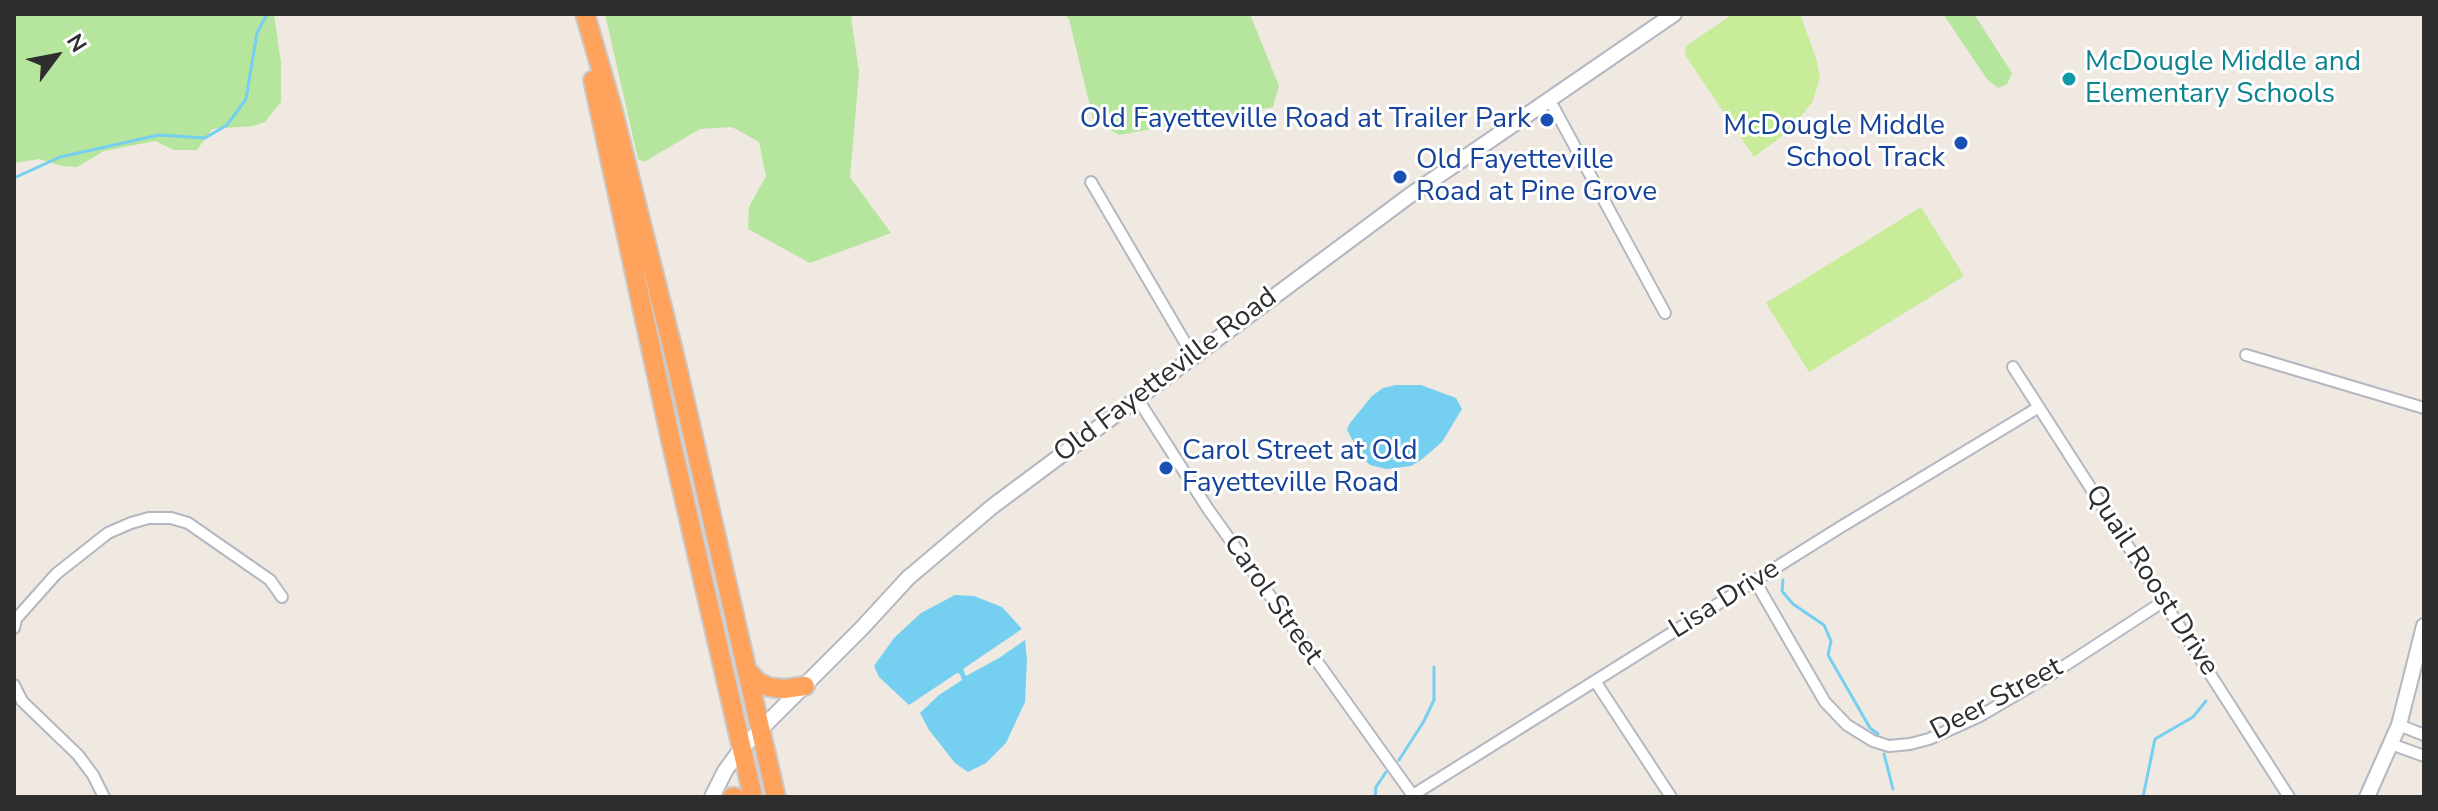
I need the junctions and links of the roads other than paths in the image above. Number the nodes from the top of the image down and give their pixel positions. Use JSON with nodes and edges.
{"nodes":[{"id":1,"x":583,"y":14,"type":"edge"},
{"id":2,"x":1674,"y":14,"type":"edge"},
{"id":3,"x":1548,"y":99,"type":"junction"},
{"id":4,"x":1091,"y":182,"type":"dead end"},
{"id":5,"x":1665,"y":313,"type":"dead end"},
{"id":6,"x":2246,"y":355,"type":"dead end"},
{"id":7,"x":1193,"y":356,"type":"junction"},
{"id":8,"x":2013,"y":367,"type":"dead end"},
{"id":9,"x":1137,"y":398,"type":"junction"},
{"id":10,"x":2039,"y":407,"type":"junction"},
{"id":11,"x":2424,"y":408,"type":"edge"},
{"id":12,"x":1755,"y":581,"type":"junction"},
{"id":13,"x":282,"y":597,"type":"dead end"},
{"id":14,"x":2164,"y":601,"type":"junction"},
{"id":15,"x":2424,"y":626,"type":"edge"},
{"id":16,"x":14,"y":628,"type":"edge"},
{"id":17,"x":746,"y":669,"type":"junction"},
{"id":18,"x":1595,"y":681,"type":"junction"},
{"id":19,"x":14,"y":685,"type":"edge"},
{"id":20,"x":805,"y":686,"type":"junction"},
{"id":21,"x":2399,"y":725,"type":"junction"},
{"id":22,"x":761,"y":731,"type":"junction"},
{"id":23,"x":2424,"y":735,"type":"edge"},
{"id":24,"x":2391,"y":744,"type":"junction"},
{"id":25,"x":741,"y":749,"type":"junction"},
{"id":26,"x":2424,"y":756,"type":"edge"},
{"id":27,"x":1414,"y":796,"type":"edge"},
{"id":28,"x":104,"y":797,"type":"edge"},
{"id":29,"x":712,"y":797,"type":"edge"},
{"id":30,"x":753,"y":797,"type":"edge"},
{"id":31,"x":776,"y":797,"type":"edge"},
{"id":32,"x":1671,"y":797,"type":"edge"},
{"id":33,"x":2289,"y":797,"type":"edge"},
{"id":34,"x":2367,"y":797,"type":"edge"}],
"edges":[{"from":1,"to":17,"type":"highway"},
{"from":1,"to":25,"type":"highway"},
{"from":2,"to":3,"type":"street","name":"Old Fayetteville Road"},
{"from":3,"to":5,"type":"street"},
{"from":3,"to":7,"type":"street","name":"Old Fayetteville Road"},
{"from":4,"to":7,"type":"street"},
{"from":6,"to":11,"type":"street"},
{"from":7,"to":9,"type":"street","name":"Old Fayetteville Road"},
{"from":8,"to":10,"type":"street","name":"Quail Roost Drive"},
{"from":9,"to":20,"type":"street","name":"Old Fayetteville Road"},
{"from":9,"to":27,"type":"street","name":"Carol Street"},
{"from":10,"to":12,"type":"street","name":"Lisa Drive"},
{"from":10,"to":14,"type":"street","name":"Quail Roost Drive"},
{"from":12,"to":14,"type":"street","name":"Deer Street"},
{"from":12,"to":18,"type":"street","name":"Lisa Drive"},
{"from":13,"to":16,"type":"street"},
{"from":14,"to":33,"type":"street","name":"Quail Roost Drive"},
{"from":15,"to":21,"type":"street"},
{"from":17,"to":20,"type":"highway"},
{"from":17,"to":22,"type":"highway"},
{"from":18,"to":27,"type":"street","name":"Lisa Drive"},
{"from":18,"to":32,"type":"street"},
{"from":19,"to":28,"type":"street"},
{"from":20,"to":22,"type":"street","name":"Old Fayetteville Road"},
{"from":21,"to":23,"type":"street"},
{"from":21,"to":24,"type":"street"},
{"from":22,"to":25,"type":"street","name":"Old Fayetteville Road"},
{"from":22,"to":31,"type":"highway"},
{"from":24,"to":26,"type":"street"},
{"from":24,"to":34,"type":"street"},
{"from":25,"to":29,"type":"street","name":"Old Fayetteville Road"},
{"from":25,"to":30,"type":"highway"}]}
